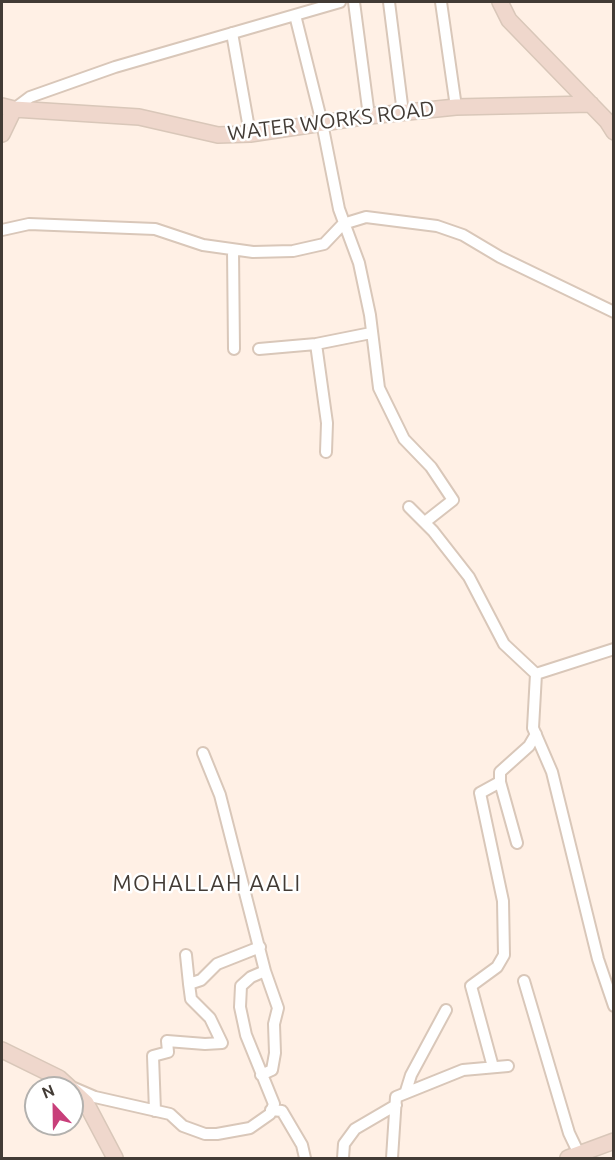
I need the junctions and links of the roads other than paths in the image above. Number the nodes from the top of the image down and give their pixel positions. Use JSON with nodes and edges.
{"nodes":[{"id":1,"x":340,"y":2,"type":"edge"},
{"id":2,"x":354,"y":2,"type":"edge"},
{"id":3,"x":389,"y":2,"type":"edge"},
{"id":4,"x":441,"y":2,"type":"edge"},
{"id":5,"x":488,"y":2,"type":"edge"},
{"id":6,"x":500,"y":2,"type":"edge"},
{"id":7,"x":295,"y":15,"type":"junction"},
{"id":8,"x":509,"y":20,"type":"junction"},
{"id":9,"x":232,"y":33,"type":"junction"},
{"id":10,"x":591,"y":104,"type":"junction"},
{"id":11,"x":456,"y":107,"type":"junction"},
{"id":12,"x":8,"y":108,"type":"edge"},
{"id":13,"x":403,"y":113,"type":"junction"},
{"id":14,"x":369,"y":116,"type":"junction"},
{"id":15,"x":322,"y":123,"type":"junction"},
{"id":16,"x":611,"y":124,"type":"edge"},
{"id":17,"x":2,"y":134,"type":"edge"},
{"id":18,"x":250,"y":134,"type":"junction"},
{"id":19,"x":344,"y":224,"type":"junction"},
{"id":20,"x":2,"y":230,"type":"edge"},
{"id":21,"x":233,"y":250,"type":"junction"},
{"id":22,"x":614,"y":312,"type":"edge"},
{"id":23,"x":371,"y":333,"type":"junction"},
{"id":24,"x":316,"y":344,"type":"junction"},
{"id":25,"x":234,"y":349,"type":"dead end"},
{"id":26,"x":259,"y":349,"type":"dead end"},
{"id":27,"x":326,"y":452,"type":"dead end"},
{"id":28,"x":409,"y":507,"type":"dead end"},
{"id":29,"x":425,"y":522,"type":"junction"},
{"id":30,"x":614,"y":649,"type":"edge"},
{"id":31,"x":536,"y":674,"type":"junction"},
{"id":32,"x":536,"y":734,"type":"junction"},
{"id":33,"x":203,"y":753,"type":"dead end"},
{"id":34,"x":500,"y":782,"type":"junction"},
{"id":35,"x":517,"y":843,"type":"dead end"},
{"id":36,"x":260,"y":947,"type":"junction"},
{"id":37,"x":186,"y":955,"type":"dead end"},
{"id":38,"x":265,"y":971,"type":"junction"},
{"id":39,"x":524,"y":981,"type":"dead end"},
{"id":40,"x":189,"y":984,"type":"junction"},
{"id":41,"x":614,"y":1006,"type":"edge"},
{"id":42,"x":446,"y":1010,"type":"dead end"},
{"id":43,"x":2,"y":1050,"type":"edge"},
{"id":44,"x":508,"y":1066,"type":"dead end"},
{"id":45,"x":493,"y":1068,"type":"junction"},
{"id":46,"x":261,"y":1075,"type":"junction"},
{"id":47,"x":55,"y":1076,"type":"edge"},
{"id":48,"x":406,"y":1091,"type":"junction"},
{"id":49,"x":84,"y":1093,"type":"edge"},
{"id":50,"x":84,"y":1101,"type":"edge"},
{"id":51,"x":396,"y":1105,"type":"junction"},
{"id":52,"x":271,"y":1110,"type":"junction"},
{"id":53,"x":155,"y":1111,"type":"junction"},
{"id":54,"x":614,"y":1141,"type":"edge"},
{"id":55,"x":574,"y":1156,"type":"edge"},
{"id":56,"x":115,"y":1158,"type":"edge"},
{"id":57,"x":305,"y":1158,"type":"edge"},
{"id":58,"x":344,"y":1158,"type":"edge"},
{"id":59,"x":392,"y":1158,"type":"edge"}],
"edges":[{"from":1,"to":7,"type":"street"},
{"from":2,"to":14,"type":"street"},
{"from":3,"to":13,"type":"street"},
{"from":4,"to":11,"type":"street"},
{"from":5,"to":8,"type":"street"},
{"from":6,"to":8,"type":"street"},
{"from":7,"to":9,"type":"street"},
{"from":7,"to":15,"type":"street"},
{"from":8,"to":10,"type":"street"},
{"from":9,"to":12,"type":"street"},
{"from":9,"to":18,"type":"street"},
{"from":10,"to":11,"type":"street","name":"WATER WORKS ROAD"},
{"from":10,"to":16,"type":"street"},
{"from":11,"to":13,"type":"street","name":"WATER WORKS ROAD"},
{"from":12,"to":17,"type":"street"},
{"from":12,"to":18,"type":"street","name":"WATER WORKS ROAD"},
{"from":13,"to":14,"type":"street","name":"WATER WORKS ROAD"},
{"from":14,"to":15,"type":"street","name":"WATER WORKS ROAD"},
{"from":15,"to":18,"type":"street","name":"WATER WORKS ROAD"},
{"from":15,"to":19,"type":"street"},
{"from":19,"to":21,"type":"street"},
{"from":19,"to":22,"type":"street"},
{"from":19,"to":23,"type":"street"},
{"from":20,"to":21,"type":"street"},
{"from":21,"to":25,"type":"street"},
{"from":23,"to":24,"type":"street"},
{"from":23,"to":29,"type":"street"},
{"from":24,"to":26,"type":"street"},
{"from":24,"to":27,"type":"street"},
{"from":28,"to":29,"type":"street"},
{"from":29,"to":31,"type":"street"},
{"from":30,"to":31,"type":"street"},
{"from":31,"to":32,"type":"street"},
{"from":32,"to":34,"type":"street"},
{"from":32,"to":41,"type":"street"},
{"from":33,"to":36,"type":"street"},
{"from":34,"to":35,"type":"street"},
{"from":34,"to":45,"type":"street"},
{"from":36,"to":38,"type":"street"},
{"from":36,"to":40,"type":"street"},
{"from":37,"to":40,"type":"street"},
{"from":38,"to":46,"type":"street"},
{"from":38,"to":46,"type":"street"},
{"from":39,"to":55,"type":"street"},
{"from":40,"to":53,"type":"street"},
{"from":42,"to":48,"type":"street"},
{"from":43,"to":47,"type":"street"},
{"from":44,"to":45,"type":"street"},
{"from":45,"to":48,"type":"street"},
{"from":46,"to":52,"type":"street"},
{"from":48,"to":51,"type":"street"},
{"from":49,"to":53,"type":"street"},
{"from":50,"to":56,"type":"street"},
{"from":51,"to":58,"type":"street"},
{"from":51,"to":59,"type":"street"},
{"from":52,"to":53,"type":"street"},
{"from":52,"to":57,"type":"street"},
{"from":54,"to":55,"type":"street"}]}
